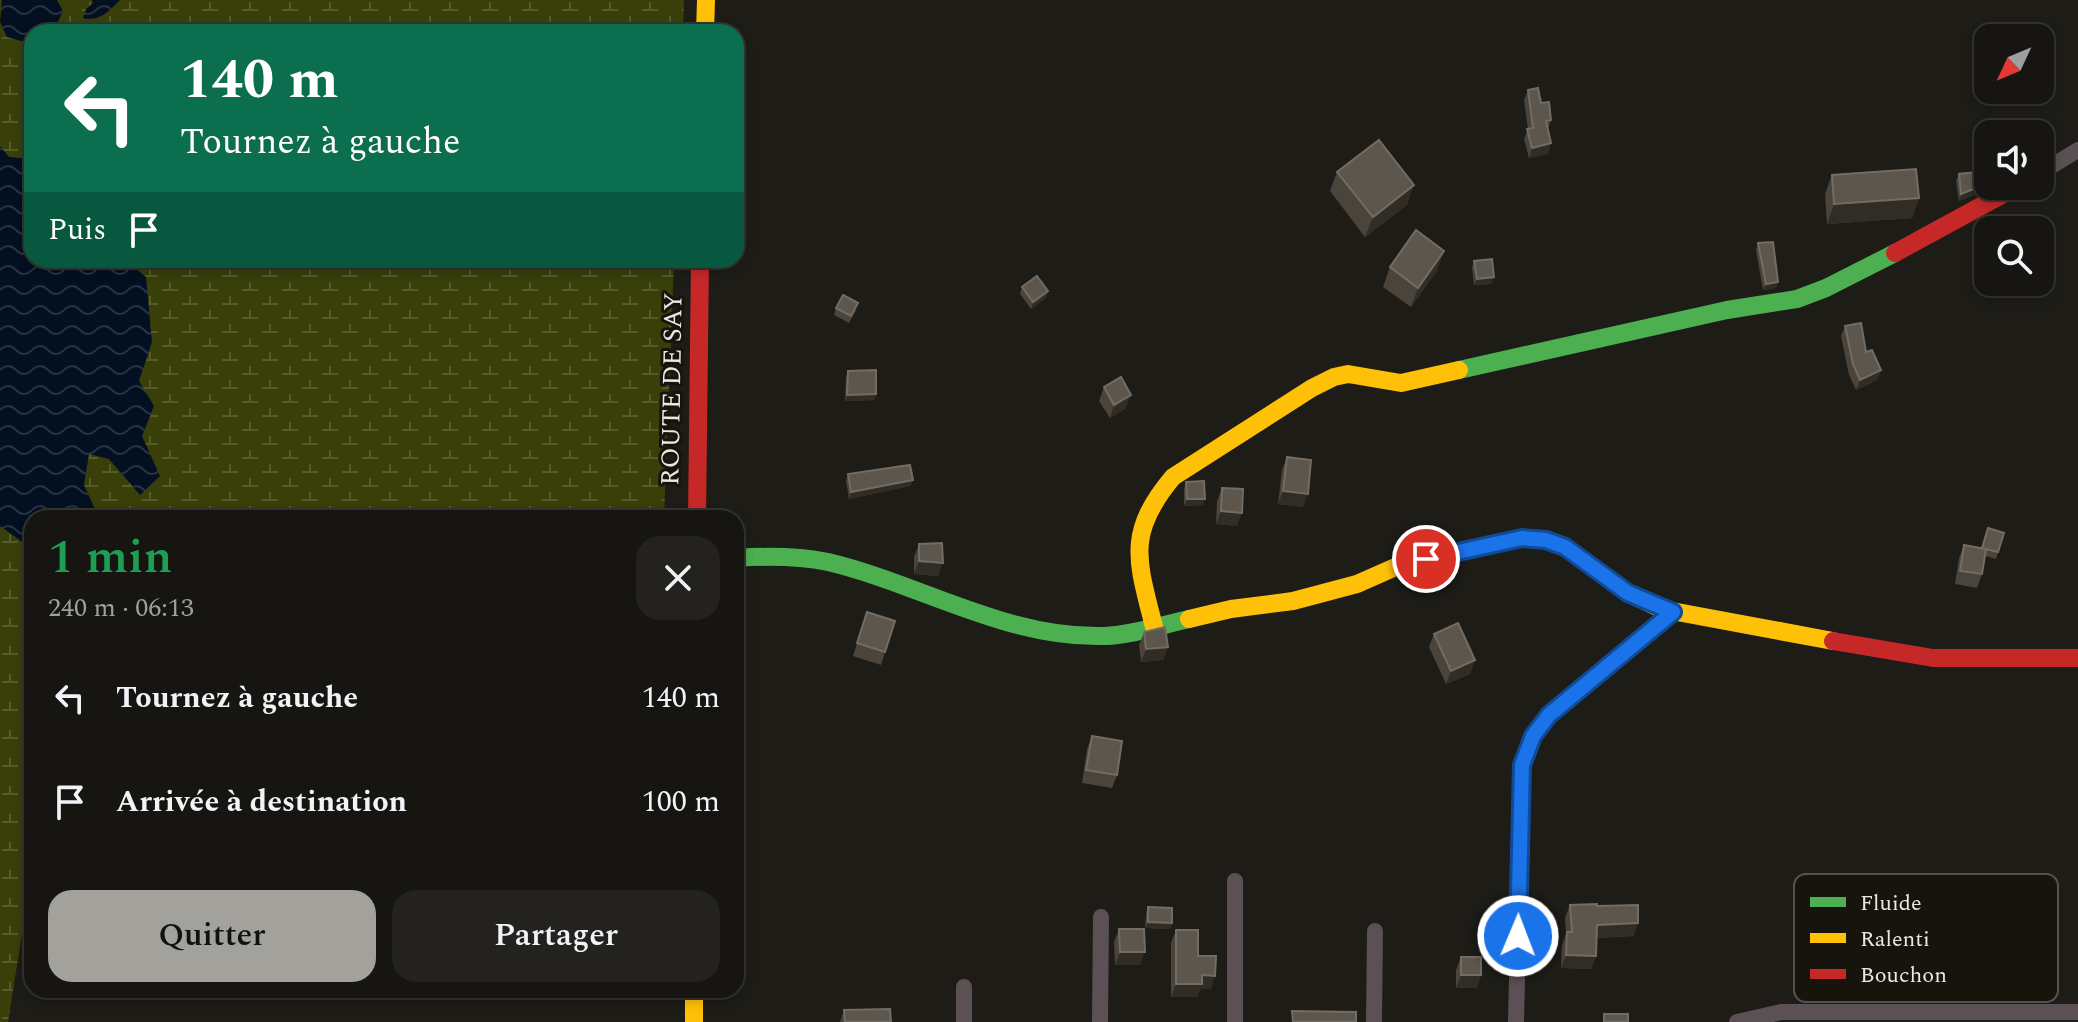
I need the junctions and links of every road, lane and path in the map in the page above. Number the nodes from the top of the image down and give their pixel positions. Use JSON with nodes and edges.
{"nodes":[{"id":1,"x":706,"y":0,"type":"edge"},
{"id":2,"x":705,"y":24,"type":"edge"},
{"id":3,"x":2078,"y":150,"type":"edge"},
{"id":4,"x":2054,"y":165,"type":"edge"},
{"id":5,"x":1993,"y":200,"type":"edge"},
{"id":6,"x":700,"y":268,"type":"edge"},
{"id":7,"x":697,"y":510,"type":"edge"},
{"id":8,"x":744,"y":558,"type":"edge"},
{"id":9,"x":1673,"y":612,"type":"junction"},
{"id":10,"x":1154,"y":627,"type":"junction"},
{"id":11,"x":2078,"y":658,"type":"edge"},
{"id":12,"x":1235,"y":881,"type":"dead end"},
{"id":13,"x":1101,"y":917,"type":"dead end"},
{"id":14,"x":1375,"y":931,"type":"dead end"},
{"id":15,"x":964,"y":987,"type":"dead end"},
{"id":16,"x":694,"y":998,"type":"edge"},
{"id":17,"x":2078,"y":1012,"type":"edge"},
{"id":18,"x":2006,"y":1017,"type":"edge"},
{"id":19,"x":694,"y":1022,"type":"edge"},
{"id":20,"x":964,"y":1022,"type":"edge"},
{"id":21,"x":1100,"y":1022,"type":"edge"},
{"id":22,"x":1235,"y":1022,"type":"edge"},
{"id":23,"x":1374,"y":1022,"type":"edge"},
{"id":24,"x":1516,"y":1022,"type":"edge"},
{"id":25,"x":1737,"y":1022,"type":"edge"}],
"edges":[{"from":1,"to":2,"type":"street"},
{"from":3,"to":4,"type":"street"},
{"from":5,"to":10,"type":"street"},
{"from":6,"to":7,"type":"street","name":"ROUTE DE SAY"},
{"from":8,"to":10,"type":"street"},
{"from":9,"to":10,"type":"street"},
{"from":9,"to":11,"type":"street"},
{"from":9,"to":24,"type":"street"},
{"from":12,"to":22,"type":"street"},
{"from":13,"to":21,"type":"street"},
{"from":14,"to":23,"type":"street"},
{"from":15,"to":20,"type":"street"},
{"from":16,"to":19,"type":"street"},
{"from":17,"to":18,"type":"street"},
{"from":18,"to":25,"type":"street"}]}
